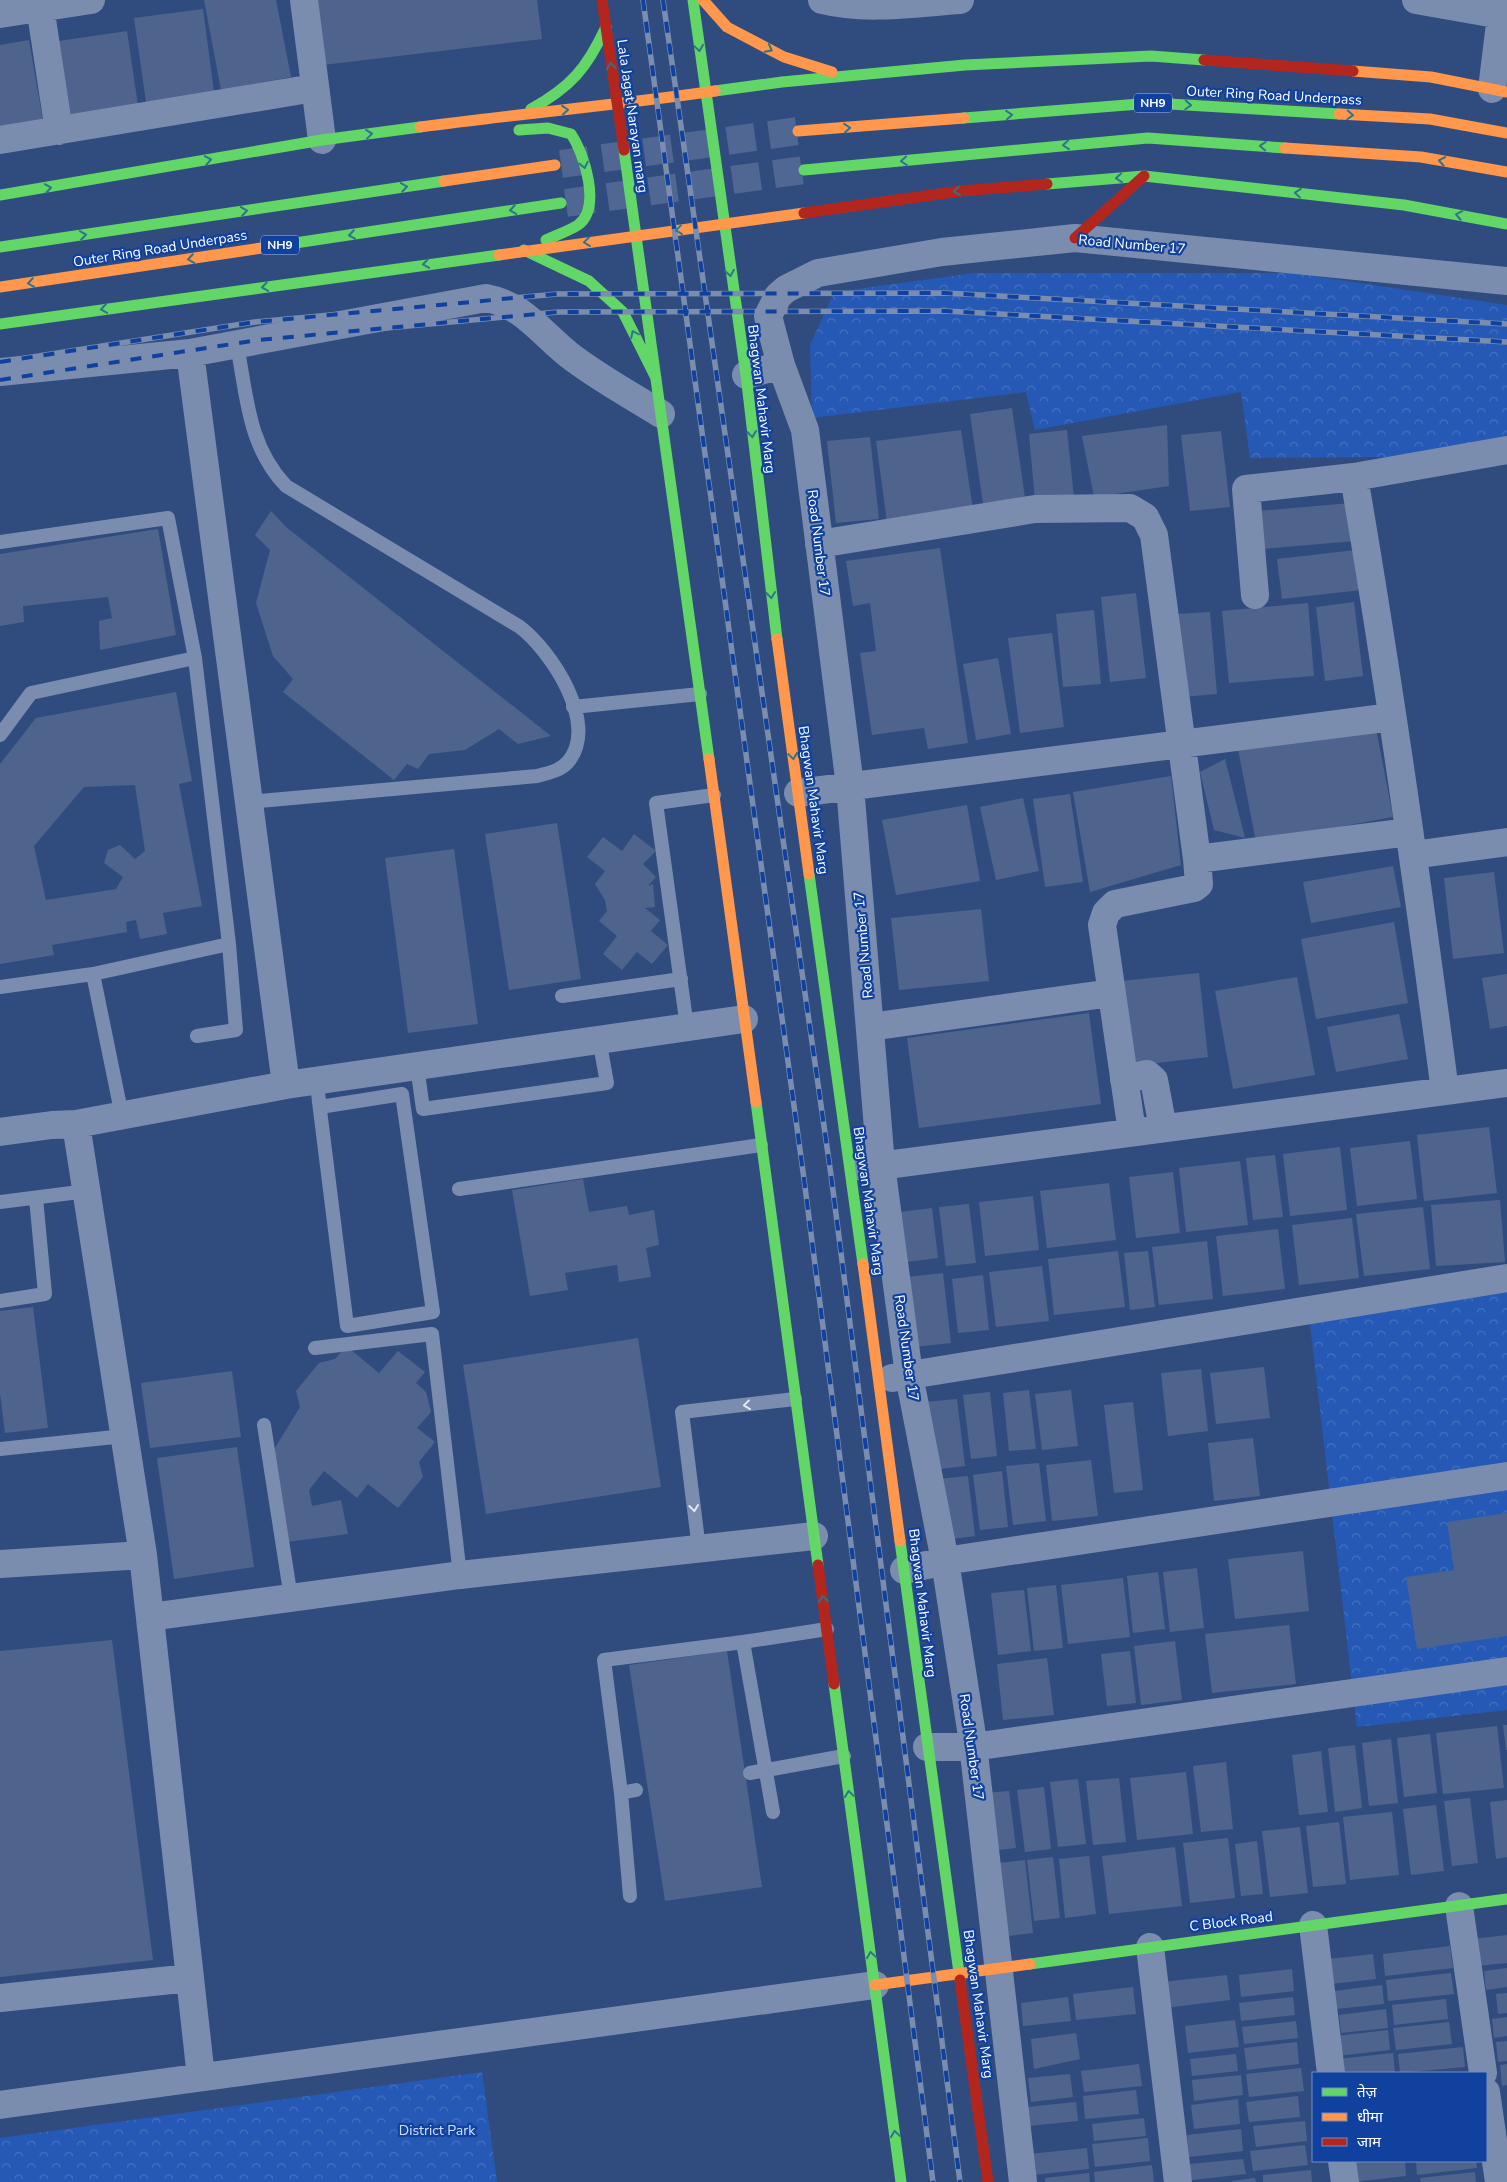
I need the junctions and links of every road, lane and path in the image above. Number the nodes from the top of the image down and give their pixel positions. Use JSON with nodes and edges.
{"nodes":[{"id":1,"x":91,"y":0,"type":"edge"},
{"id":2,"x":304,"y":0,"type":"edge"},
{"id":3,"x":602,"y":0,"type":"edge"},
{"id":4,"x":693,"y":0,"type":"edge"},
{"id":5,"x":703,"y":0,"type":"edge"},
{"id":6,"x":822,"y":0,"type":"edge"},
{"id":7,"x":960,"y":0,"type":"edge"},
{"id":8,"x":1416,"y":0,"type":"edge"},
{"id":9,"x":40,"y":4,"type":"edge"},
{"id":10,"x":1502,"y":11,"type":"edge"},
{"id":11,"x":0,"y":14,"type":"edge"},
{"id":12,"x":606,"y":27,"type":"junction"},
{"id":13,"x":845,"y":76,"type":"junction"},
{"id":14,"x":314,"y":88,"type":"junction"},
{"id":15,"x":1500,"y":90,"type":"edge"},
{"id":16,"x":705,"y":93,"type":"junction"},
{"id":17,"x":617,"y":105,"type":"junction"},
{"id":18,"x":523,"y":114,"type":"junction"},
{"id":19,"x":59,"y":130,"type":"junction"},
{"id":20,"x":504,"y":131,"type":"dead end"},
{"id":21,"x":798,"y":131,"type":"tunnel mouth"},
{"id":22,"x":1507,"y":133,"type":"edge"},
{"id":23,"x":0,"y":140,"type":"edge"},
{"id":24,"x":322,"y":140,"type":"junction"},
{"id":25,"x":555,"y":165,"type":"tunnel mouth"},
{"id":26,"x":804,"y":170,"type":"tunnel mouth"},
{"id":27,"x":1507,"y":172,"type":"edge"},
{"id":28,"x":1144,"y":176,"type":"junction"},
{"id":29,"x":89,"y":181,"type":"junction"},
{"id":30,"x":152,"y":182,"type":"dead end"},
{"id":31,"x":0,"y":195,"type":"edge"},
{"id":32,"x":561,"y":203,"type":"tunnel mouth"},
{"id":33,"x":723,"y":224,"type":"junction"},
{"id":34,"x":1507,"y":224,"type":"edge"},
{"id":35,"x":635,"y":236,"type":"junction"},
{"id":36,"x":1075,"y":238,"type":"junction"},
{"id":37,"x":0,"y":247,"type":"edge"},
{"id":38,"x":524,"y":250,"type":"junction"},
{"id":39,"x":1507,"y":281,"type":"edge"},
{"id":40,"x":0,"y":287,"type":"edge"},
{"id":41,"x":0,"y":324,"type":"edge"},
{"id":42,"x":237,"y":345,"type":"junction"},
{"id":43,"x":190,"y":353,"type":"junction"},
{"id":44,"x":781,"y":365,"type":"junction"},
{"id":45,"x":0,"y":372,"type":"edge"},
{"id":46,"x":746,"y":375,"type":"junction"},
{"id":47,"x":656,"y":378,"type":"junction"},
{"id":48,"x":661,"y":414,"type":"junction"},
{"id":49,"x":1507,"y":450,"type":"edge"},
{"id":50,"x":1354,"y":477,"type":"junction"},
{"id":51,"x":0,"y":542,"type":"edge"},
{"id":52,"x":819,"y":544,"type":"junction"},
{"id":53,"x":1255,"y":595,"type":"dead end"},
{"id":54,"x":195,"y":658,"type":"junction"},
{"id":55,"x":700,"y":694,"type":"junction"},
{"id":56,"x":573,"y":707,"type":"junction"},
{"id":57,"x":1392,"y":717,"type":"junction"},
{"id":58,"x":0,"y":735,"type":"edge"},
{"id":59,"x":1181,"y":744,"type":"junction"},
{"id":60,"x":850,"y":786,"type":"junction"},
{"id":61,"x":798,"y":793,"type":"junction"},
{"id":62,"x":714,"y":796,"type":"junction"},
{"id":63,"x":249,"y":802,"type":"junction"},
{"id":64,"x":1507,"y":842,"type":"edge"},
{"id":65,"x":1411,"y":843,"type":"junction"},
{"id":66,"x":1198,"y":859,"type":"junction"},
{"id":67,"x":229,"y":944,"type":"junction"},
{"id":68,"x":93,"y":974,"type":"junction"},
{"id":69,"x":681,"y":979,"type":"junction"},
{"id":70,"x":0,"y":987,"type":"edge"},
{"id":71,"x":1110,"y":993,"type":"junction"},
{"id":72,"x":562,"y":996,"type":"dead end"},
{"id":73,"x":744,"y":1019,"type":"junction"},
{"id":74,"x":687,"y":1027,"type":"junction"},
{"id":75,"x":870,"y":1027,"type":"junction"},
{"id":76,"x":197,"y":1036,"type":"dead end"},
{"id":77,"x":599,"y":1039,"type":"junction"},
{"id":78,"x":417,"y":1066,"type":"junction"},
{"id":79,"x":1124,"y":1079,"type":"junction"},
{"id":80,"x":1507,"y":1083,"type":"edge"},
{"id":81,"x":286,"y":1085,"type":"junction"},
{"id":82,"x":1444,"y":1091,"type":"junction"},
{"id":83,"x":319,"y":1094,"type":"junction"},
{"id":84,"x":122,"y":1116,"type":"junction"},
{"id":85,"x":76,"y":1124,"type":"junction"},
{"id":86,"x":1163,"y":1128,"type":"junction"},
{"id":87,"x":0,"y":1132,"type":"edge"},
{"id":88,"x":1132,"y":1132,"type":"junction"},
{"id":89,"x":761,"y":1145,"type":"junction"},
{"id":90,"x":881,"y":1165,"type":"junction"},
{"id":91,"x":850,"y":1171,"type":"junction"},
{"id":92,"x":459,"y":1189,"type":"dead end"},
{"id":93,"x":87,"y":1191,"type":"junction"},
{"id":94,"x":36,"y":1198,"type":"junction"},
{"id":95,"x":0,"y":1202,"type":"edge"},
{"id":96,"x":1507,"y":1278,"type":"edge"},
{"id":97,"x":0,"y":1301,"type":"edge"},
{"id":98,"x":315,"y":1348,"type":"dead end"},
{"id":99,"x":909,"y":1375,"type":"junction"},
{"id":100,"x":878,"y":1380,"type":"junction"},
{"id":101,"x":795,"y":1399,"type":"junction"},
{"id":102,"x":264,"y":1426,"type":"dead end"},
{"id":103,"x":124,"y":1436,"type":"junction"},
{"id":104,"x":0,"y":1449,"type":"edge"},
{"id":105,"x":1507,"y":1476,"type":"edge"},
{"id":106,"x":814,"y":1536,"type":"junction"},
{"id":107,"x":700,"y":1549,"type":"junction"},
{"id":108,"x":143,"y":1555,"type":"junction"},
{"id":109,"x":945,"y":1561,"type":"junction"},
{"id":110,"x":0,"y":1564,"type":"edge"},
{"id":111,"x":904,"y":1570,"type":"junction"},
{"id":112,"x":460,"y":1575,"type":"junction"},
{"id":113,"x":291,"y":1598,"type":"junction"},
{"id":114,"x":150,"y":1618,"type":"junction"},
{"id":115,"x":827,"y":1628,"type":"junction"},
{"id":116,"x":743,"y":1642,"type":"junction"},
{"id":117,"x":1507,"y":1671,"type":"edge"},
{"id":118,"x":927,"y":1747,"type":"junction"},
{"id":119,"x":973,"y":1747,"type":"junction"},
{"id":120,"x":844,"y":1756,"type":"junction"},
{"id":121,"x":766,"y":1770,"type":"junction"},
{"id":122,"x":750,"y":1773,"type":"dead end"},
{"id":123,"x":636,"y":1790,"type":"dead end"},
{"id":124,"x":621,"y":1793,"type":"junction"},
{"id":125,"x":773,"y":1812,"type":"dead end"},
{"id":126,"x":630,"y":1896,"type":"dead end"},
{"id":127,"x":1507,"y":1899,"type":"edge"},
{"id":128,"x":1459,"y":1906,"type":"junction"},
{"id":129,"x":1313,"y":1925,"type":"junction"},
{"id":130,"x":1150,"y":1947,"type":"junction"},
{"id":131,"x":1000,"y":1967,"type":"junction"},
{"id":132,"x":959,"y":1972,"type":"junction"},
{"id":133,"x":190,"y":1978,"type":"junction"},
{"id":134,"x":874,"y":1985,"type":"junction"},
{"id":135,"x":0,"y":1998,"type":"edge"},
{"id":136,"x":1331,"y":2072,"type":"edge"},
{"id":137,"x":1483,"y":2072,"type":"edge"},
{"id":138,"x":201,"y":2077,"type":"junction"},
{"id":139,"x":1487,"y":2099,"type":"edge"},
{"id":140,"x":0,"y":2104,"type":"edge"},
{"id":141,"x":1342,"y":2162,"type":"edge"},
{"id":142,"x":901,"y":2182,"type":"edge"},
{"id":143,"x":988,"y":2182,"type":"edge"},
{"id":144,"x":1023,"y":2182,"type":"edge"},
{"id":145,"x":1178,"y":2182,"type":"edge"},
{"id":146,"x":1345,"y":2182,"type":"edge"},
{"id":147,"x":1499,"y":2182,"type":"edge"}],
"edges":[{"from":1,"to":9,"type":"street"},
{"from":2,"to":14,"type":"street"},
{"from":3,"to":12,"type":"main road","name":"Lala Jagat Narayan marg"},
{"from":4,"to":16,"type":"main road","one_way":true},
{"from":5,"to":13,"type":"main road","one_way":true},
{"from":6,"to":7,"type":"street"},
{"from":8,"to":10,"type":"street"},
{"from":9,"to":11,"type":"street"},
{"from":9,"to":19,"type":"street"},
{"from":10,"to":15,"type":"street"},
{"from":17,"to":12,"type":"main road","name":"Lala Jagat Narayan marg","one_way":true},
{"from":12,"to":18,"type":"main road"},
{"from":13,"to":15,"type":"main road"},
{"from":13,"to":16,"type":"main road"},
{"from":14,"to":19,"type":"street"},
{"from":14,"to":24,"type":"street"},
{"from":16,"to":17,"type":"main road"},
{"from":16,"to":33,"type":"main road"},
{"from":18,"to":17,"type":"main road","one_way":true},
{"from":17,"to":35,"type":"main road","name":"Lala Jagat Narayan marg"},
{"from":24,"to":18,"type":"main road","one_way":true},
{"from":19,"to":23,"type":"street"},
{"from":20,"to":38,"type":"main road","one_way":true},
{"from":21,"to":22,"type":"main road","name":"Outer Ring Road Underpass","number":"NH9","one_way":true},
{"from":29,"to":24,"type":"main road","one_way":true},
{"from":37,"to":25,"type":"main road","name":"Outer Ring Road Underpass","one_way":true},
{"from":27,"to":26,"type":"main road","one_way":true},
{"from":28,"to":33,"type":"main road","one_way":true},
{"from":34,"to":28,"type":"main road","one_way":true},
{"from":28,"to":36,"type":"main road"},
{"from":29,"to":30,"type":"main road"},
{"from":31,"to":29,"type":"main road","one_way":true},
{"from":32,"to":40,"type":"main road","name":"Outer Ring Road Underpass","number":"NH9","one_way":true},
{"from":33,"to":35,"type":"main road","one_way":true},
{"from":33,"to":46,"type":"main road","name":"Bhagwan Mahavir Marg","one_way":true},
{"from":35,"to":38,"type":"main road","one_way":true},
{"from":35,"to":47,"type":"main road"},
{"from":36,"to":39,"type":"street","name":"Road Number 17"},
{"from":36,"to":44,"type":"street","name":"Road Number 17"},
{"from":38,"to":41,"type":"main road","one_way":true},
{"from":47,"to":38,"type":"main road","one_way":true},
{"from":42,"to":43,"type":"street"},
{"from":42,"to":48,"type":"street"},
{"from":42,"to":56,"type":"lane"},
{"from":43,"to":45,"type":"street"},
{"from":43,"to":63,"type":"street"},
{"from":44,"to":46,"type":"street"},
{"from":44,"to":52,"type":"street","name":"Road Number 17"},
{"from":46,"to":61,"type":"main road","name":"Bhagwan Mahavir Marg","one_way":true},
{"from":47,"to":48,"type":"main road"},
{"from":48,"to":55,"type":"main road"},
{"from":49,"to":50,"type":"street"},
{"from":50,"to":53,"type":"street"},
{"from":50,"to":57,"type":"street"},
{"from":51,"to":54,"type":"lane"},
{"from":52,"to":59,"type":"street"},
{"from":52,"to":60,"type":"street","name":"Road Number 17"},
{"from":54,"to":58,"type":"lane"},
{"from":54,"to":67,"type":"lane"},
{"from":55,"to":56,"type":"lane"},
{"from":55,"to":62,"type":"main road"},
{"from":56,"to":63,"type":"lane"},
{"from":57,"to":59,"type":"street"},
{"from":57,"to":65,"type":"street"},
{"from":59,"to":60,"type":"street"},
{"from":59,"to":66,"type":"street"},
{"from":60,"to":61,"type":"street"},
{"from":60,"to":75,"type":"street","name":"Road Number 17"},
{"from":61,"to":91,"type":"main road","name":"Bhagwan Mahavir Marg"},
{"from":62,"to":69,"type":"lane"},
{"from":62,"to":73,"type":"main road"},
{"from":63,"to":81,"type":"street"},
{"from":64,"to":65,"type":"street"},
{"from":65,"to":66,"type":"street"},
{"from":65,"to":82,"type":"street"},
{"from":66,"to":71,"type":"street"},
{"from":67,"to":68,"type":"lane"},
{"from":67,"to":76,"type":"lane"},
{"from":68,"to":70,"type":"lane"},
{"from":68,"to":84,"type":"lane"},
{"from":69,"to":72,"type":"lane"},
{"from":69,"to":74,"type":"lane"},
{"from":71,"to":75,"type":"street"},
{"from":71,"to":79,"type":"street"},
{"from":73,"to":74,"type":"street"},
{"from":73,"to":89,"type":"main road"},
{"from":74,"to":77,"type":"street"},
{"from":75,"to":90,"type":"street","name":"Road Number 17"},
{"from":77,"to":78,"type":"street"},
{"from":77,"to":78,"type":"lane"},
{"from":78,"to":83,"type":"street"},
{"from":79,"to":86,"type":"street"},
{"from":79,"to":88,"type":"street"},
{"from":80,"to":82,"type":"street"},
{"from":81,"to":83,"type":"street"},
{"from":81,"to":84,"type":"street"},
{"from":82,"to":86,"type":"street"},
{"from":83,"to":83,"type":"lane"},
{"from":84,"to":85,"type":"street"},
{"from":85,"to":87,"type":"street"},
{"from":85,"to":93,"type":"street"},
{"from":86,"to":88,"type":"street"},
{"from":88,"to":90,"type":"street"},
{"from":89,"to":92,"type":"lane"},
{"from":89,"to":101,"type":"main road"},
{"from":90,"to":91,"type":"street"},
{"from":90,"to":99,"type":"street","name":"Road Number 17"},
{"from":91,"to":100,"type":"main road","name":"Bhagwan Mahavir Marg"},
{"from":93,"to":94,"type":"lane"},
{"from":93,"to":103,"type":"street"},
{"from":94,"to":95,"type":"lane"},
{"from":94,"to":97,"type":"lane"},
{"from":96,"to":99,"type":"street"},
{"from":98,"to":112,"type":"lane"},
{"from":99,"to":100,"type":"street"},
{"from":99,"to":109,"type":"street","name":"Road Number 17"},
{"from":100,"to":111,"type":"main road","name":"Bhagwan Mahavir Marg"},
{"from":101,"to":106,"type":"main road"},
{"from":101,"to":107,"type":"lane","one_way":true},
{"from":102,"to":113,"type":"lane"},
{"from":103,"to":104,"type":"lane"},
{"from":103,"to":108,"type":"street"},
{"from":105,"to":109,"type":"street"},
{"from":106,"to":107,"type":"street"},
{"from":115,"to":106,"type":"main road","one_way":true},
{"from":107,"to":112,"type":"street"},
{"from":108,"to":110,"type":"street"},
{"from":108,"to":114,"type":"street"},
{"from":109,"to":111,"type":"street"},
{"from":109,"to":119,"type":"street","name":"Road Number 17"},
{"from":111,"to":118,"type":"main road","name":"Bhagwan Mahavir Marg"},
{"from":112,"to":113,"type":"street"},
{"from":113,"to":114,"type":"street"},
{"from":114,"to":133,"type":"street"},
{"from":115,"to":116,"type":"lane"},
{"from":115,"to":120,"type":"main road"},
{"from":116,"to":121,"type":"lane"},
{"from":116,"to":124,"type":"lane"},
{"from":117,"to":119,"type":"street"},
{"from":118,"to":119,"type":"street"},
{"from":118,"to":132,"type":"main road","name":"Bhagwan Mahavir Marg"},
{"from":119,"to":131,"type":"street","name":"Road Number 17"},
{"from":120,"to":121,"type":"lane"},
{"from":134,"to":120,"type":"main road","one_way":true},
{"from":121,"to":122,"type":"lane"},
{"from":121,"to":125,"type":"lane"},
{"from":123,"to":124,"type":"lane"},
{"from":124,"to":126,"type":"lane"},
{"from":127,"to":128,"type":"main road","name":"C Block Road"},
{"from":128,"to":129,"type":"main road","name":"C Block Road"},
{"from":128,"to":137,"type":"street"},
{"from":129,"to":130,"type":"main road","name":"C Block Road"},
{"from":129,"to":136,"type":"street"},
{"from":130,"to":131,"type":"main road","name":"C Block Road"},
{"from":130,"to":145,"type":"street"},
{"from":131,"to":132,"type":"main road","name":"C Block Road"},
{"from":131,"to":144,"type":"street","name":"Road Number 17"},
{"from":132,"to":134,"type":"main road","name":"C Block Road"},
{"from":132,"to":143,"type":"main road","name":"Bhagwan Mahavir Marg"},
{"from":133,"to":135,"type":"street"},
{"from":133,"to":138,"type":"street"},
{"from":134,"to":138,"type":"street"},
{"from":142,"to":134,"type":"main road","one_way":true},
{"from":138,"to":140,"type":"street"},
{"from":139,"to":147,"type":"street"},
{"from":141,"to":146,"type":"street"}]}
